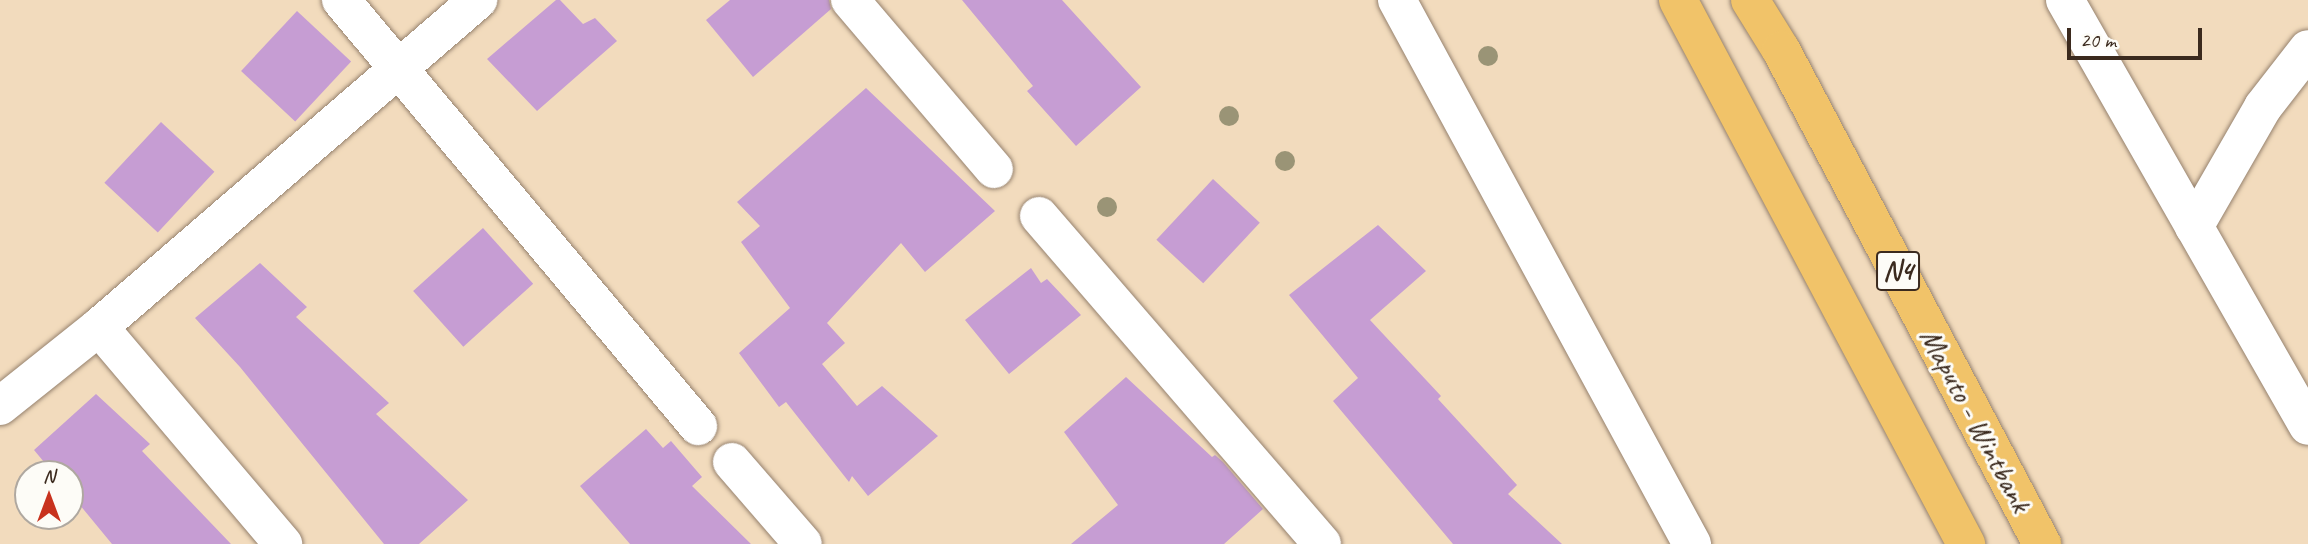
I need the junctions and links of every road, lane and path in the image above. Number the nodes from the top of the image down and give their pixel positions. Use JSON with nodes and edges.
{"nodes":[{"id":1,"x":341,"y":0,"type":"edge"},
{"id":2,"x":478,"y":0,"type":"edge"},
{"id":3,"x":850,"y":0,"type":"edge"},
{"id":4,"x":1396,"y":0,"type":"edge"},
{"id":5,"x":1678,"y":0,"type":"edge"},
{"id":6,"x":1750,"y":0,"type":"edge"},
{"id":7,"x":2065,"y":0,"type":"edge"},
{"id":8,"x":2308,"y":49,"type":"edge"},
{"id":9,"x":400,"y":67,"type":"junction"},
{"id":10,"x":993,"y":169,"type":"dead end"},
{"id":11,"x":1039,"y":216,"type":"dead end"},
{"id":12,"x":2194,"y":227,"type":"junction"},
{"id":13,"x":99,"y":327,"type":"junction"},
{"id":14,"x":0,"y":406,"type":"edge"},
{"id":15,"x":698,"y":426,"type":"dead end"},
{"id":16,"x":2308,"y":426,"type":"edge"},
{"id":17,"x":732,"y":461,"type":"dead end"},
{"id":18,"x":283,"y":544,"type":"edge"},
{"id":19,"x":803,"y":544,"type":"edge"},
{"id":20,"x":1322,"y":544,"type":"edge"},
{"id":21,"x":1692,"y":544,"type":"edge"},
{"id":22,"x":1966,"y":544,"type":"edge"},
{"id":23,"x":2042,"y":544,"type":"edge"}],
"edges":[{"from":1,"to":9,"type":"street"},
{"from":2,"to":9,"type":"street"},
{"from":3,"to":10,"type":"street"},
{"from":4,"to":21,"type":"street"},
{"from":5,"to":22,"type":"highway","number":"N4"},
{"from":6,"to":23,"type":"highway","name":"Maputo - Wintbank","number":"N4"},
{"from":7,"to":12,"type":"street"},
{"from":8,"to":12,"type":"street"},
{"from":9,"to":13,"type":"street"},
{"from":9,"to":15,"type":"street"},
{"from":11,"to":20,"type":"street"},
{"from":12,"to":16,"type":"street"},
{"from":13,"to":14,"type":"street"},
{"from":13,"to":18,"type":"street"},
{"from":17,"to":19,"type":"street"}]}
